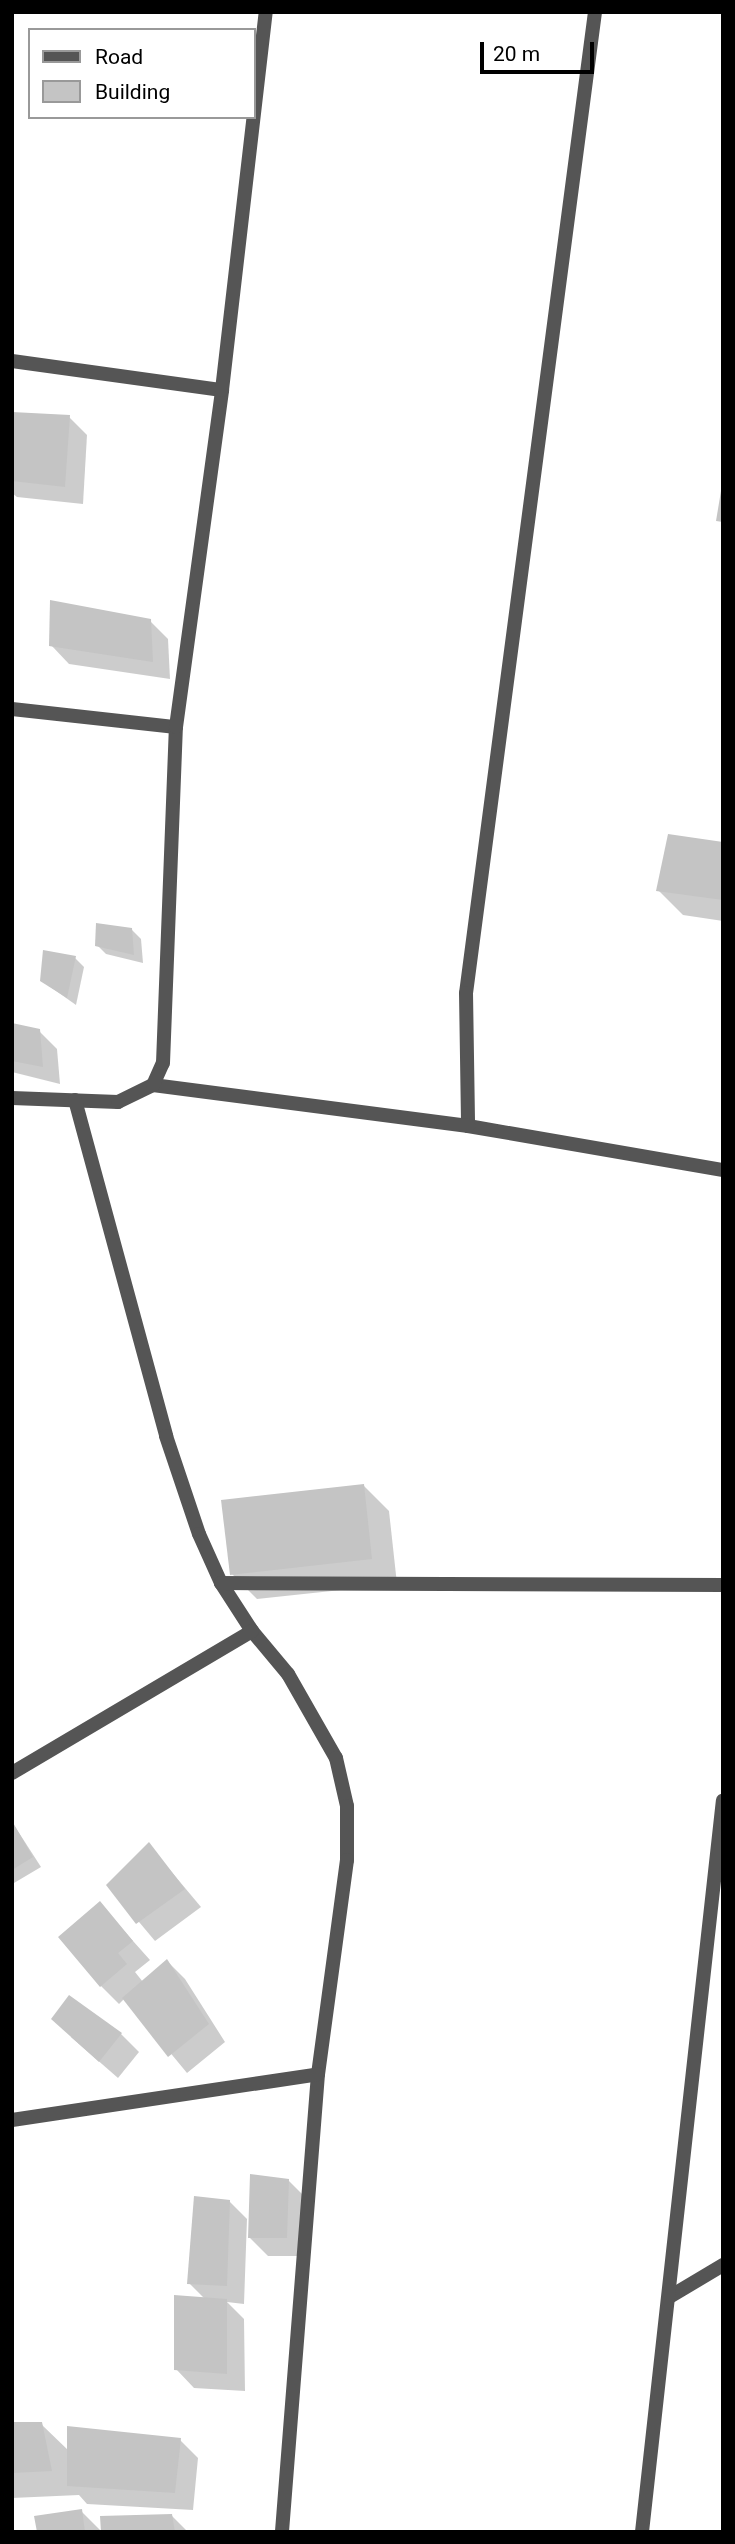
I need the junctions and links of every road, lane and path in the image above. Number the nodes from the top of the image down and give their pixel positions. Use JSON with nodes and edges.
{"nodes":[{"id":1,"x":266,"y":12,"type":"edge"},
{"id":2,"x":594,"y":12,"type":"edge"},
{"id":3,"x":256,"y":98,"type":"edge"},
{"id":4,"x":254,"y":119,"type":"edge"},
{"id":5,"x":12,"y":361,"type":"edge"},
{"id":6,"x":222,"y":390,"type":"junction"},
{"id":7,"x":12,"y":709,"type":"edge"},
{"id":8,"x":176,"y":727,"type":"junction"},
{"id":9,"x":153,"y":1085,"type":"junction"},
{"id":10,"x":12,"y":1098,"type":"edge"},
{"id":11,"x":75,"y":1100,"type":"junction"},
{"id":12,"x":468,"y":1126,"type":"junction"},
{"id":13,"x":723,"y":1170,"type":"edge"},
{"id":14,"x":221,"y":1583,"type":"junction"},
{"id":15,"x":723,"y":1586,"type":"edge"},
{"id":16,"x":253,"y":1631,"type":"junction"},
{"id":17,"x":12,"y":1773,"type":"edge"},
{"id":18,"x":723,"y":1800,"type":"edge"},
{"id":19,"x":318,"y":2074,"type":"junction"},
{"id":20,"x":12,"y":2120,"type":"edge"},
{"id":21,"x":723,"y":2265,"type":"edge"},
{"id":22,"x":671,"y":2296,"type":"junction"},
{"id":23,"x":282,"y":2532,"type":"edge"},
{"id":24,"x":642,"y":2532,"type":"edge"}],
"edges":[{"from":1,"to":3,"type":"street"},
{"from":2,"to":12,"type":"street"},
{"from":4,"to":6,"type":"street"},
{"from":5,"to":6,"type":"street"},
{"from":6,"to":8,"type":"street"},
{"from":7,"to":8,"type":"street"},
{"from":8,"to":9,"type":"street"},
{"from":9,"to":11,"type":"street"},
{"from":9,"to":12,"type":"street"},
{"from":10,"to":11,"type":"street"},
{"from":11,"to":14,"type":"street"},
{"from":12,"to":13,"type":"street"},
{"from":14,"to":15,"type":"street"},
{"from":14,"to":16,"type":"street"},
{"from":16,"to":17,"type":"street"},
{"from":16,"to":19,"type":"street"},
{"from":18,"to":22,"type":"street"},
{"from":19,"to":20,"type":"street"},
{"from":19,"to":23,"type":"street"},
{"from":21,"to":22,"type":"street"},
{"from":22,"to":24,"type":"street"}]}
